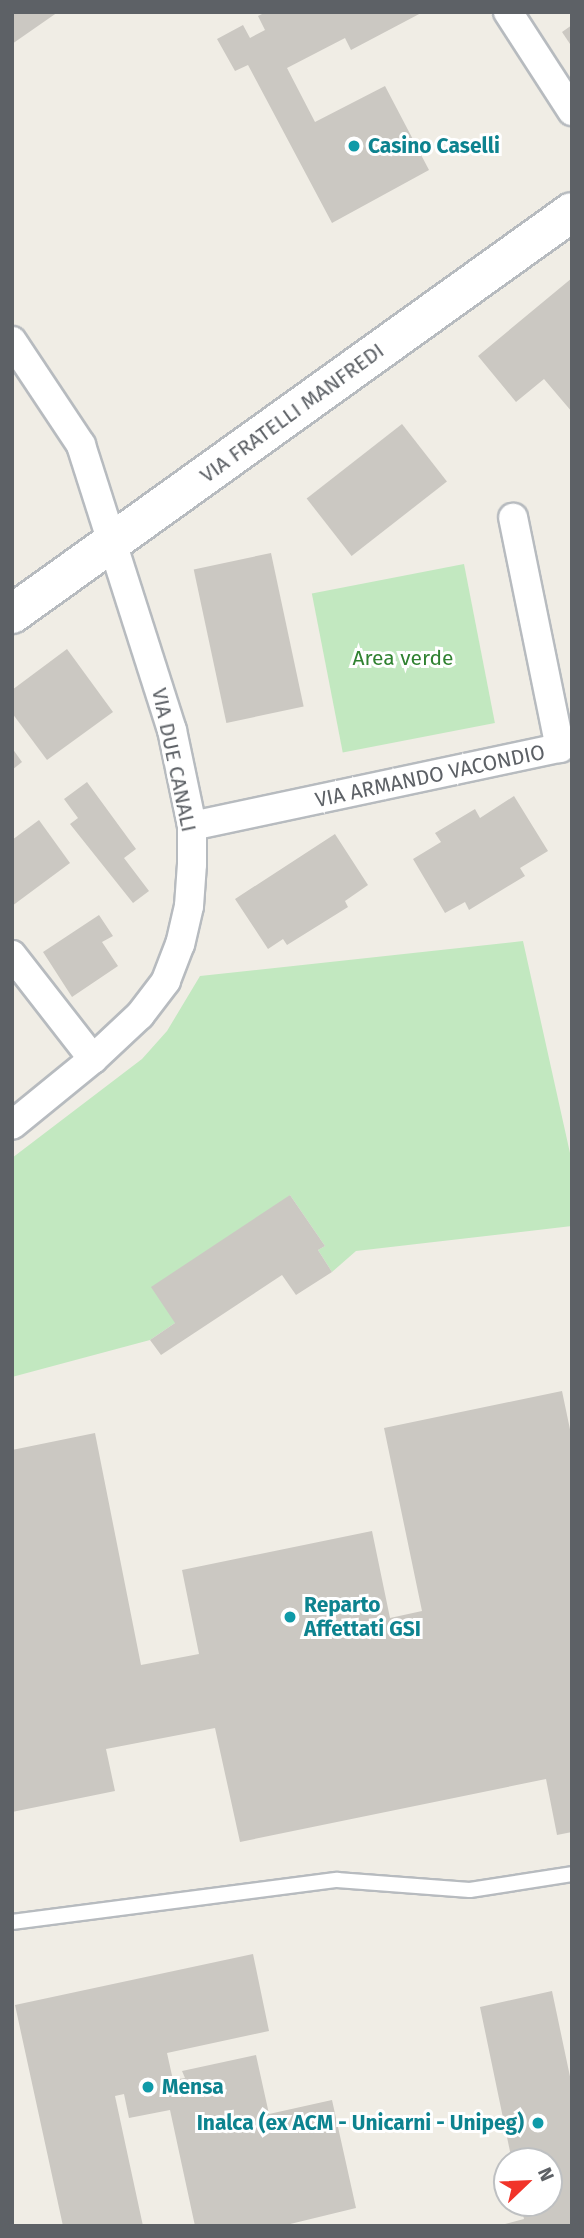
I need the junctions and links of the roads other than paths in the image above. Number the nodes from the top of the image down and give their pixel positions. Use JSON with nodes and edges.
{"nodes":[{"id":1,"x":508,"y":12,"type":"edge"},
{"id":2,"x":572,"y":111,"type":"edge"},
{"id":3,"x":572,"y":212,"type":"edge"},
{"id":4,"x":12,"y":341,"type":"edge"},
{"id":5,"x":513,"y":518,"type":"dead end"},
{"id":6,"x":113,"y":541,"type":"junction"},
{"id":7,"x":12,"y":614,"type":"edge"},
{"id":8,"x":192,"y":826,"type":"junction"},
{"id":9,"x":12,"y":956,"type":"edge"},
{"id":10,"x":93,"y":1059,"type":"junction"},
{"id":11,"x":12,"y":1125,"type":"edge"},
{"id":12,"x":572,"y":1874,"type":"edge"},
{"id":13,"x":12,"y":1922,"type":"edge"}],
"edges":[{"from":1,"to":2,"type":"street"},
{"from":3,"to":6,"type":"main road","name":"VIA FRATELLI MANFREDI"},
{"from":4,"to":6,"type":"street","name":"VIA DUE CANALI"},
{"from":5,"to":8,"type":"street","name":"VIA ARMANDO VACONDIO"},
{"from":6,"to":7,"type":"main road","name":"VIA FRATELLI MANFREDI"},
{"from":6,"to":8,"type":"street","name":"VIA DUE CANALI"},
{"from":8,"to":10,"type":"street","name":"VIA DUE CANALI"},
{"from":9,"to":10,"type":"street"},
{"from":10,"to":11,"type":"street","name":"VIA DUE CANALI"},
{"from":12,"to":13,"type":"lane"}]}
